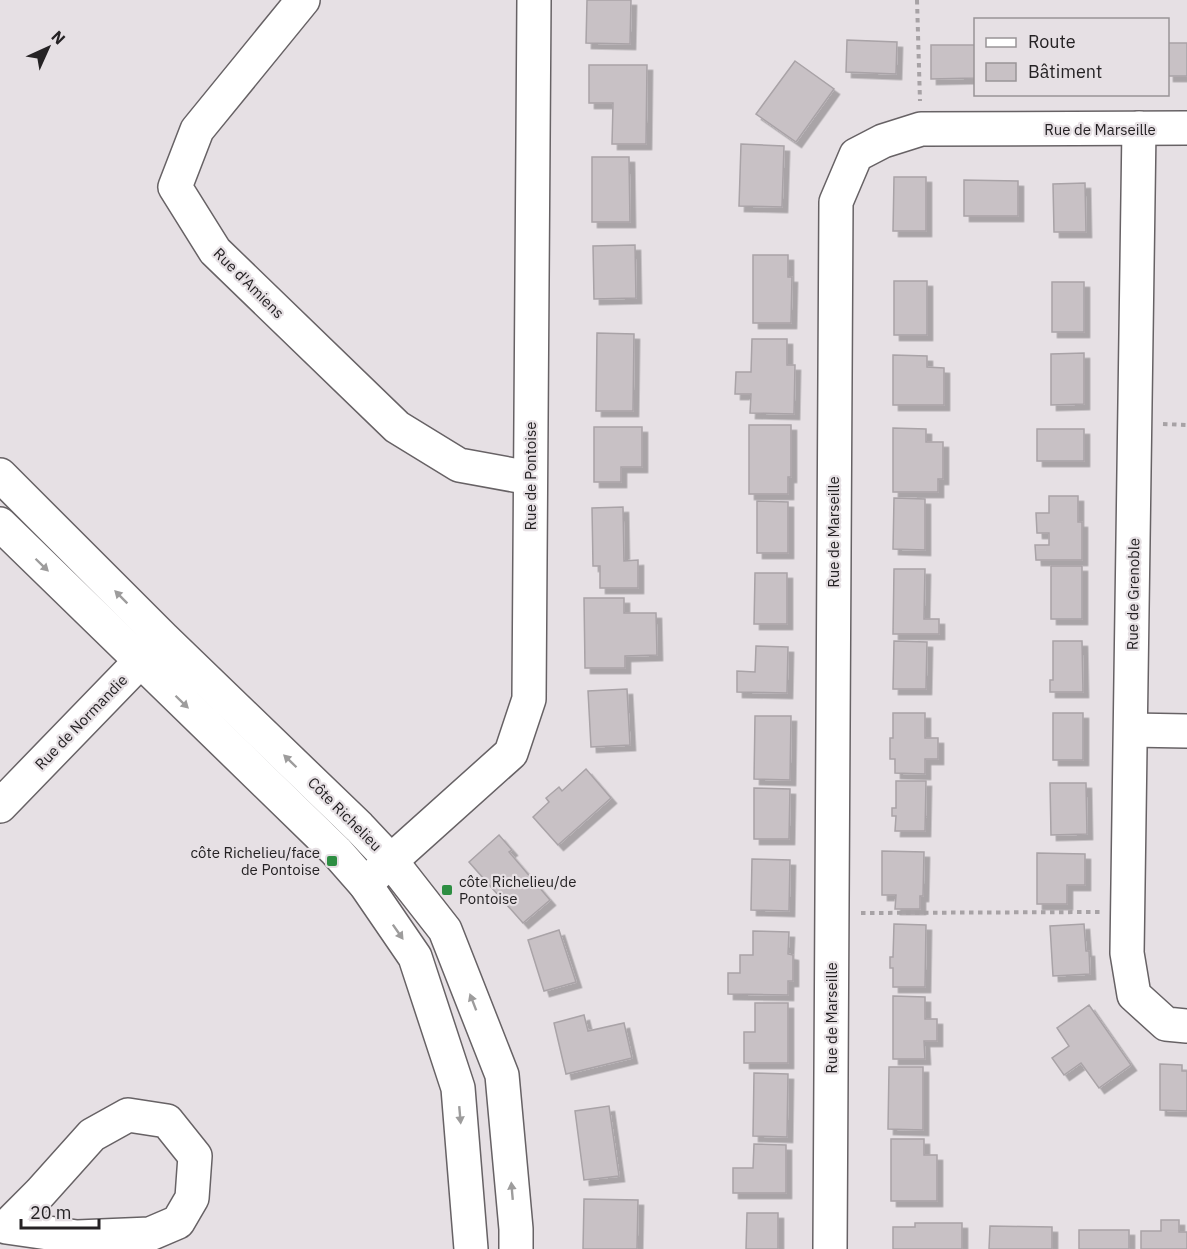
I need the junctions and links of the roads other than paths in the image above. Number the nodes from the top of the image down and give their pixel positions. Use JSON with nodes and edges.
{"nodes":[{"id":1,"x":303,"y":0,"type":"edge"},
{"id":2,"x":534,"y":0,"type":"edge"},
{"id":3,"x":1139,"y":128,"type":"junction"},
{"id":4,"x":1187,"y":128,"type":"edge"},
{"id":5,"x":0,"y":475,"type":"edge"},
{"id":6,"x":530,"y":478,"type":"junction"},
{"id":7,"x":0,"y":524,"type":"edge"},
{"id":8,"x":162,"y":638,"type":"junction"},
{"id":9,"x":140,"y":661,"type":"junction"},
{"id":10,"x":1131,"y":730,"type":"junction"},
{"id":11,"x":1187,"y":731,"type":"edge"},
{"id":12,"x":0,"y":806,"type":"edge"},
{"id":13,"x":391,"y":861,"type":"junction"},
{"id":14,"x":365,"y":884,"type":"junction"},
{"id":15,"x":1187,"y":1026,"type":"edge"},
{"id":16,"x":3,"y":1228,"type":"edge"},
{"id":17,"x":471,"y":1249,"type":"edge"},
{"id":18,"x":516,"y":1249,"type":"edge"},
{"id":19,"x":830,"y":1249,"type":"edge"}],
"edges":[{"from":1,"to":6,"type":"street","name":"Rue d'Amiens"},
{"from":2,"to":6,"type":"street","name":"Rue de Pontoise"},
{"from":3,"to":4,"type":"street","name":"Rue de Marseille"},
{"from":3,"to":10,"type":"street","name":"Rue de Grenoble"},
{"from":3,"to":19,"type":"street","name":"Rue de Marseille"},
{"from":8,"to":5,"type":"street","name":"Côte Richelieu","one_way":true},
{"from":6,"to":13,"type":"street","name":"Rue de Pontoise"},
{"from":7,"to":9,"type":"street","one_way":true},
{"from":8,"to":9,"type":"street","name":"Rue de Normandie"},
{"from":13,"to":8,"type":"street","name":"Côte Richelieu","one_way":true},
{"from":9,"to":12,"type":"street","name":"Rue de Normandie"},
{"from":9,"to":14,"type":"street","one_way":true},
{"from":10,"to":11,"type":"street"},
{"from":10,"to":15,"type":"street","name":"Rue de Grenoble"},
{"from":13,"to":14,"type":"street","name":"Rue de Pontoise"},
{"from":18,"to":13,"type":"street","name":"Côte Richelieu","one_way":true},
{"from":14,"to":17,"type":"street","one_way":true},
{"from":16,"to":16,"type":"street"}]}
